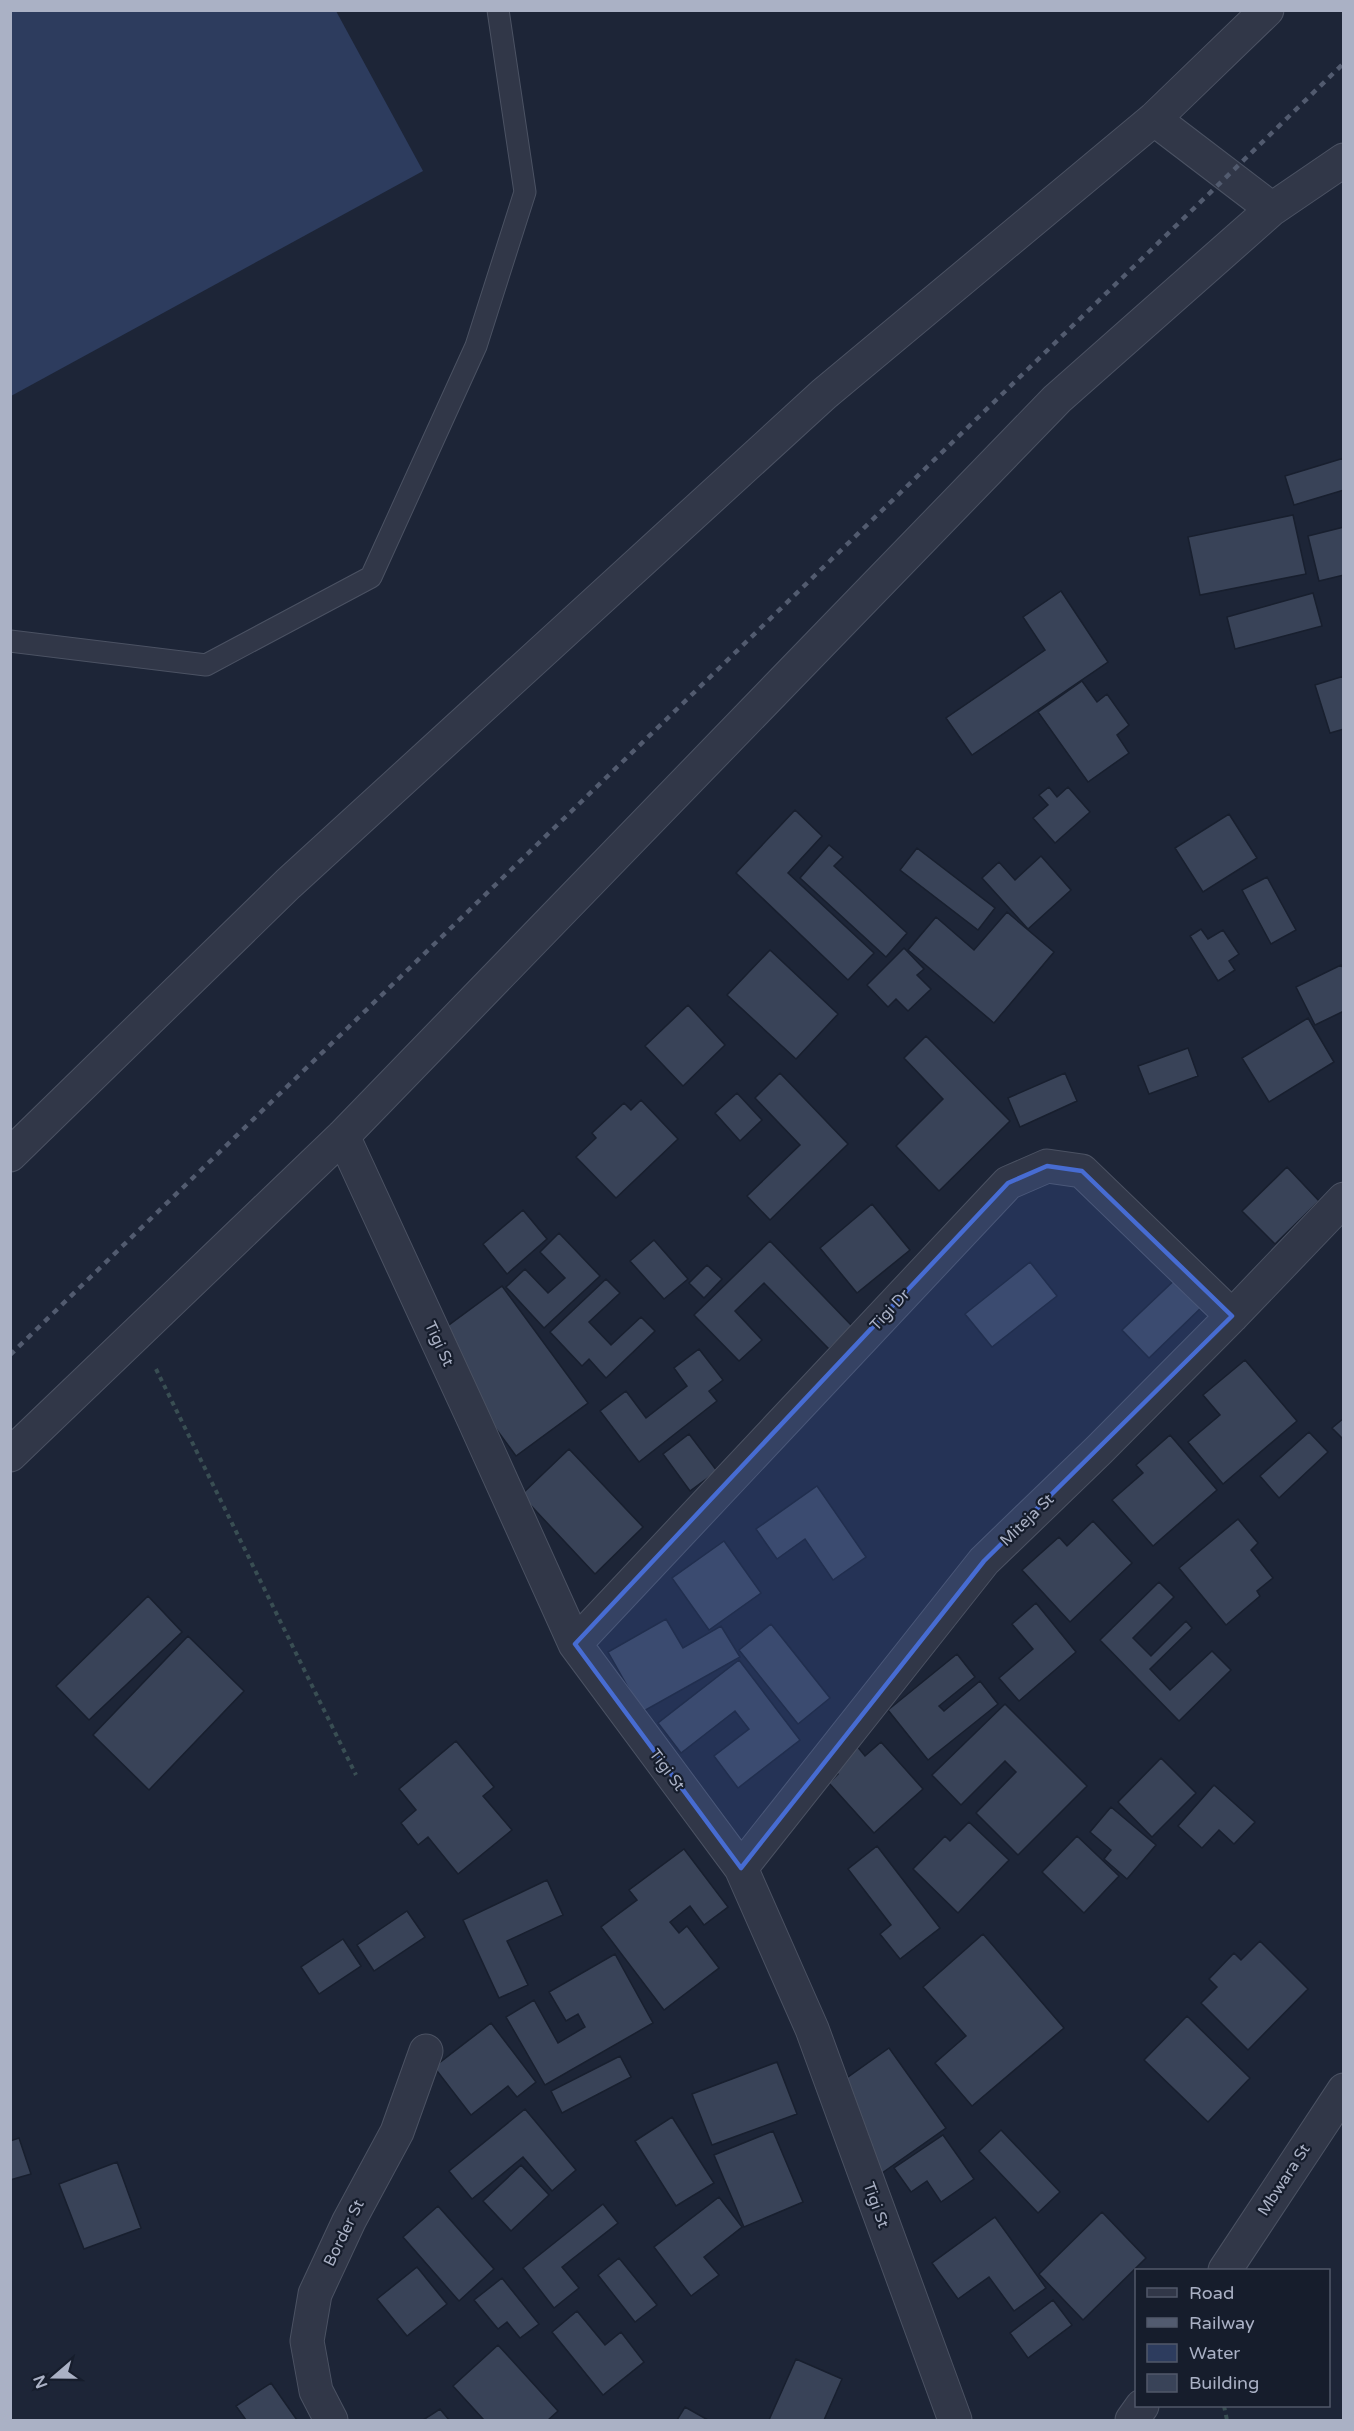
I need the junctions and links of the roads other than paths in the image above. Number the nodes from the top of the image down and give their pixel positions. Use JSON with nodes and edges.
{"nodes":[{"id":1,"x":498,"y":10,"type":"edge"},
{"id":2,"x":1267,"y":10,"type":"edge"},
{"id":3,"x":1154,"y":119,"type":"junction"},
{"id":4,"x":1344,"y":160,"type":"edge"},
{"id":5,"x":1272,"y":209,"type":"junction"},
{"id":6,"x":10,"y":641,"type":"edge"},
{"id":7,"x":343,"y":1136,"type":"junction"},
{"id":8,"x":10,"y":1155,"type":"edge"},
{"id":9,"x":1344,"y":1199,"type":"edge"},
{"id":10,"x":1232,"y":1316,"type":"junction"},
{"id":11,"x":10,"y":1455,"type":"edge"},
{"id":12,"x":575,"y":1644,"type":"junction"},
{"id":13,"x":741,"y":1868,"type":"junction"},
{"id":14,"x":426,"y":2051,"type":"dead end"},
{"id":15,"x":1344,"y":2090,"type":"edge"},
{"id":16,"x":1226,"y":2269,"type":"edge"},
{"id":17,"x":1141,"y":2407,"type":"edge"},
{"id":18,"x":331,"y":2421,"type":"edge"},
{"id":19,"x":956,"y":2421,"type":"edge"},
{"id":20,"x":1132,"y":2421,"type":"edge"}],
"edges":[{"from":1,"to":6,"type":"lane"},
{"from":2,"to":3,"type":"street"},
{"from":3,"to":5,"type":"street"},
{"from":3,"to":8,"type":"street"},
{"from":4,"to":5,"type":"street"},
{"from":5,"to":7,"type":"street"},
{"from":7,"to":11,"type":"street"},
{"from":7,"to":12,"type":"street","name":"Tigi St"},
{"from":9,"to":10,"type":"street","name":"Miteja St"},
{"from":10,"to":12,"type":"street","name":"Tigi Dr"},
{"from":10,"to":13,"type":"street","name":"Miteja St"},
{"from":12,"to":13,"type":"street","name":"Tigi St"},
{"from":13,"to":19,"type":"street","name":"Tigi St"},
{"from":14,"to":18,"type":"street","name":"Border St"},
{"from":15,"to":16,"type":"street","name":"Mbwara St"},
{"from":17,"to":20,"type":"street"}]}
